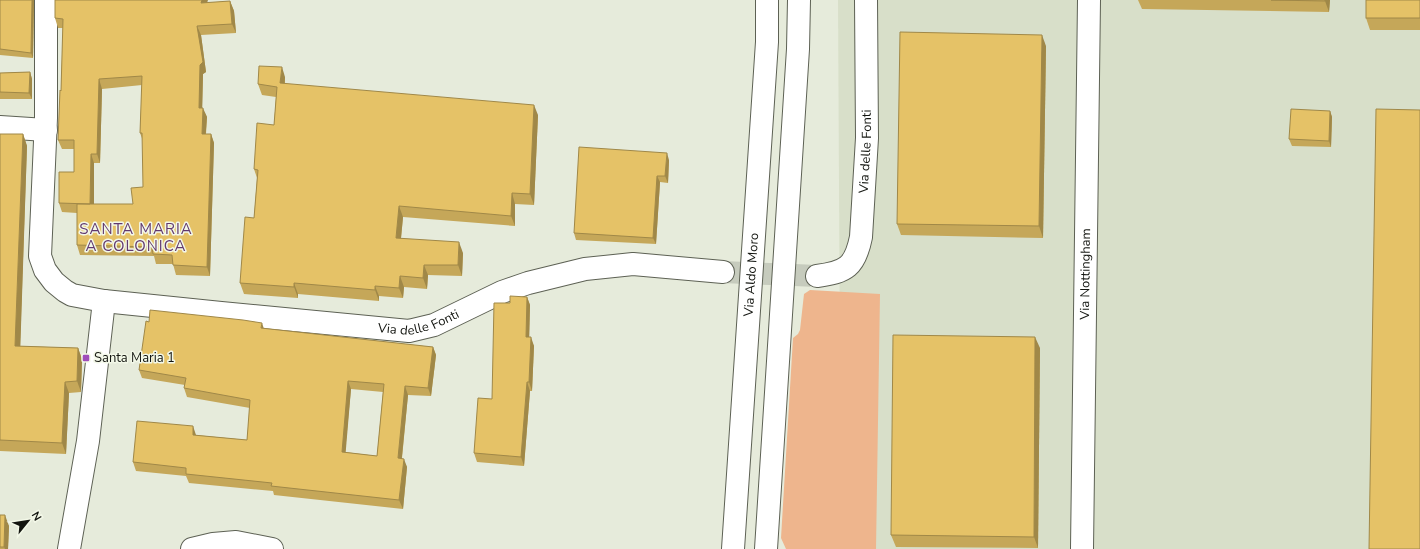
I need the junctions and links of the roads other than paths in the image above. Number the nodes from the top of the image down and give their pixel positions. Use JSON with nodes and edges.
{"nodes":[{"id":1,"x":46,"y":0,"type":"edge"},
{"id":2,"x":767,"y":0,"type":"edge"},
{"id":3,"x":799,"y":0,"type":"edge"},
{"id":4,"x":866,"y":0,"type":"edge"},
{"id":5,"x":1089,"y":0,"type":"edge"},
{"id":6,"x":0,"y":128,"type":"edge"},
{"id":7,"x":46,"y":130,"type":"junction"},
{"id":8,"x":723,"y":272,"type":"tunnel mouth"},
{"id":9,"x":817,"y":276,"type":"tunnel mouth"},
{"id":10,"x":104,"y":301,"type":"junction"},
{"id":11,"x":69,"y":549,"type":"edge"},
{"id":12,"x":192,"y":549,"type":"edge"},
{"id":13,"x":272,"y":549,"type":"edge"},
{"id":14,"x":733,"y":549,"type":"edge"},
{"id":15,"x":766,"y":549,"type":"edge"},
{"id":16,"x":1082,"y":549,"type":"edge"}],
"edges":[{"from":1,"to":7,"type":"street","name":"Via delle Fonti"},
{"from":2,"to":14,"type":"street","name":"Via Aldo Moro"},
{"from":3,"to":15,"type":"street"},
{"from":4,"to":9,"type":"street","name":"Via delle Fonti"},
{"from":5,"to":16,"type":"street","name":"Via Nottingham"},
{"from":6,"to":7,"type":"street"},
{"from":7,"to":10,"type":"street","name":"Via delle Fonti"},
{"from":8,"to":10,"type":"street","name":"Via delle Fonti"},
{"from":10,"to":11,"type":"street"},
{"from":12,"to":13,"type":"street"}]}
